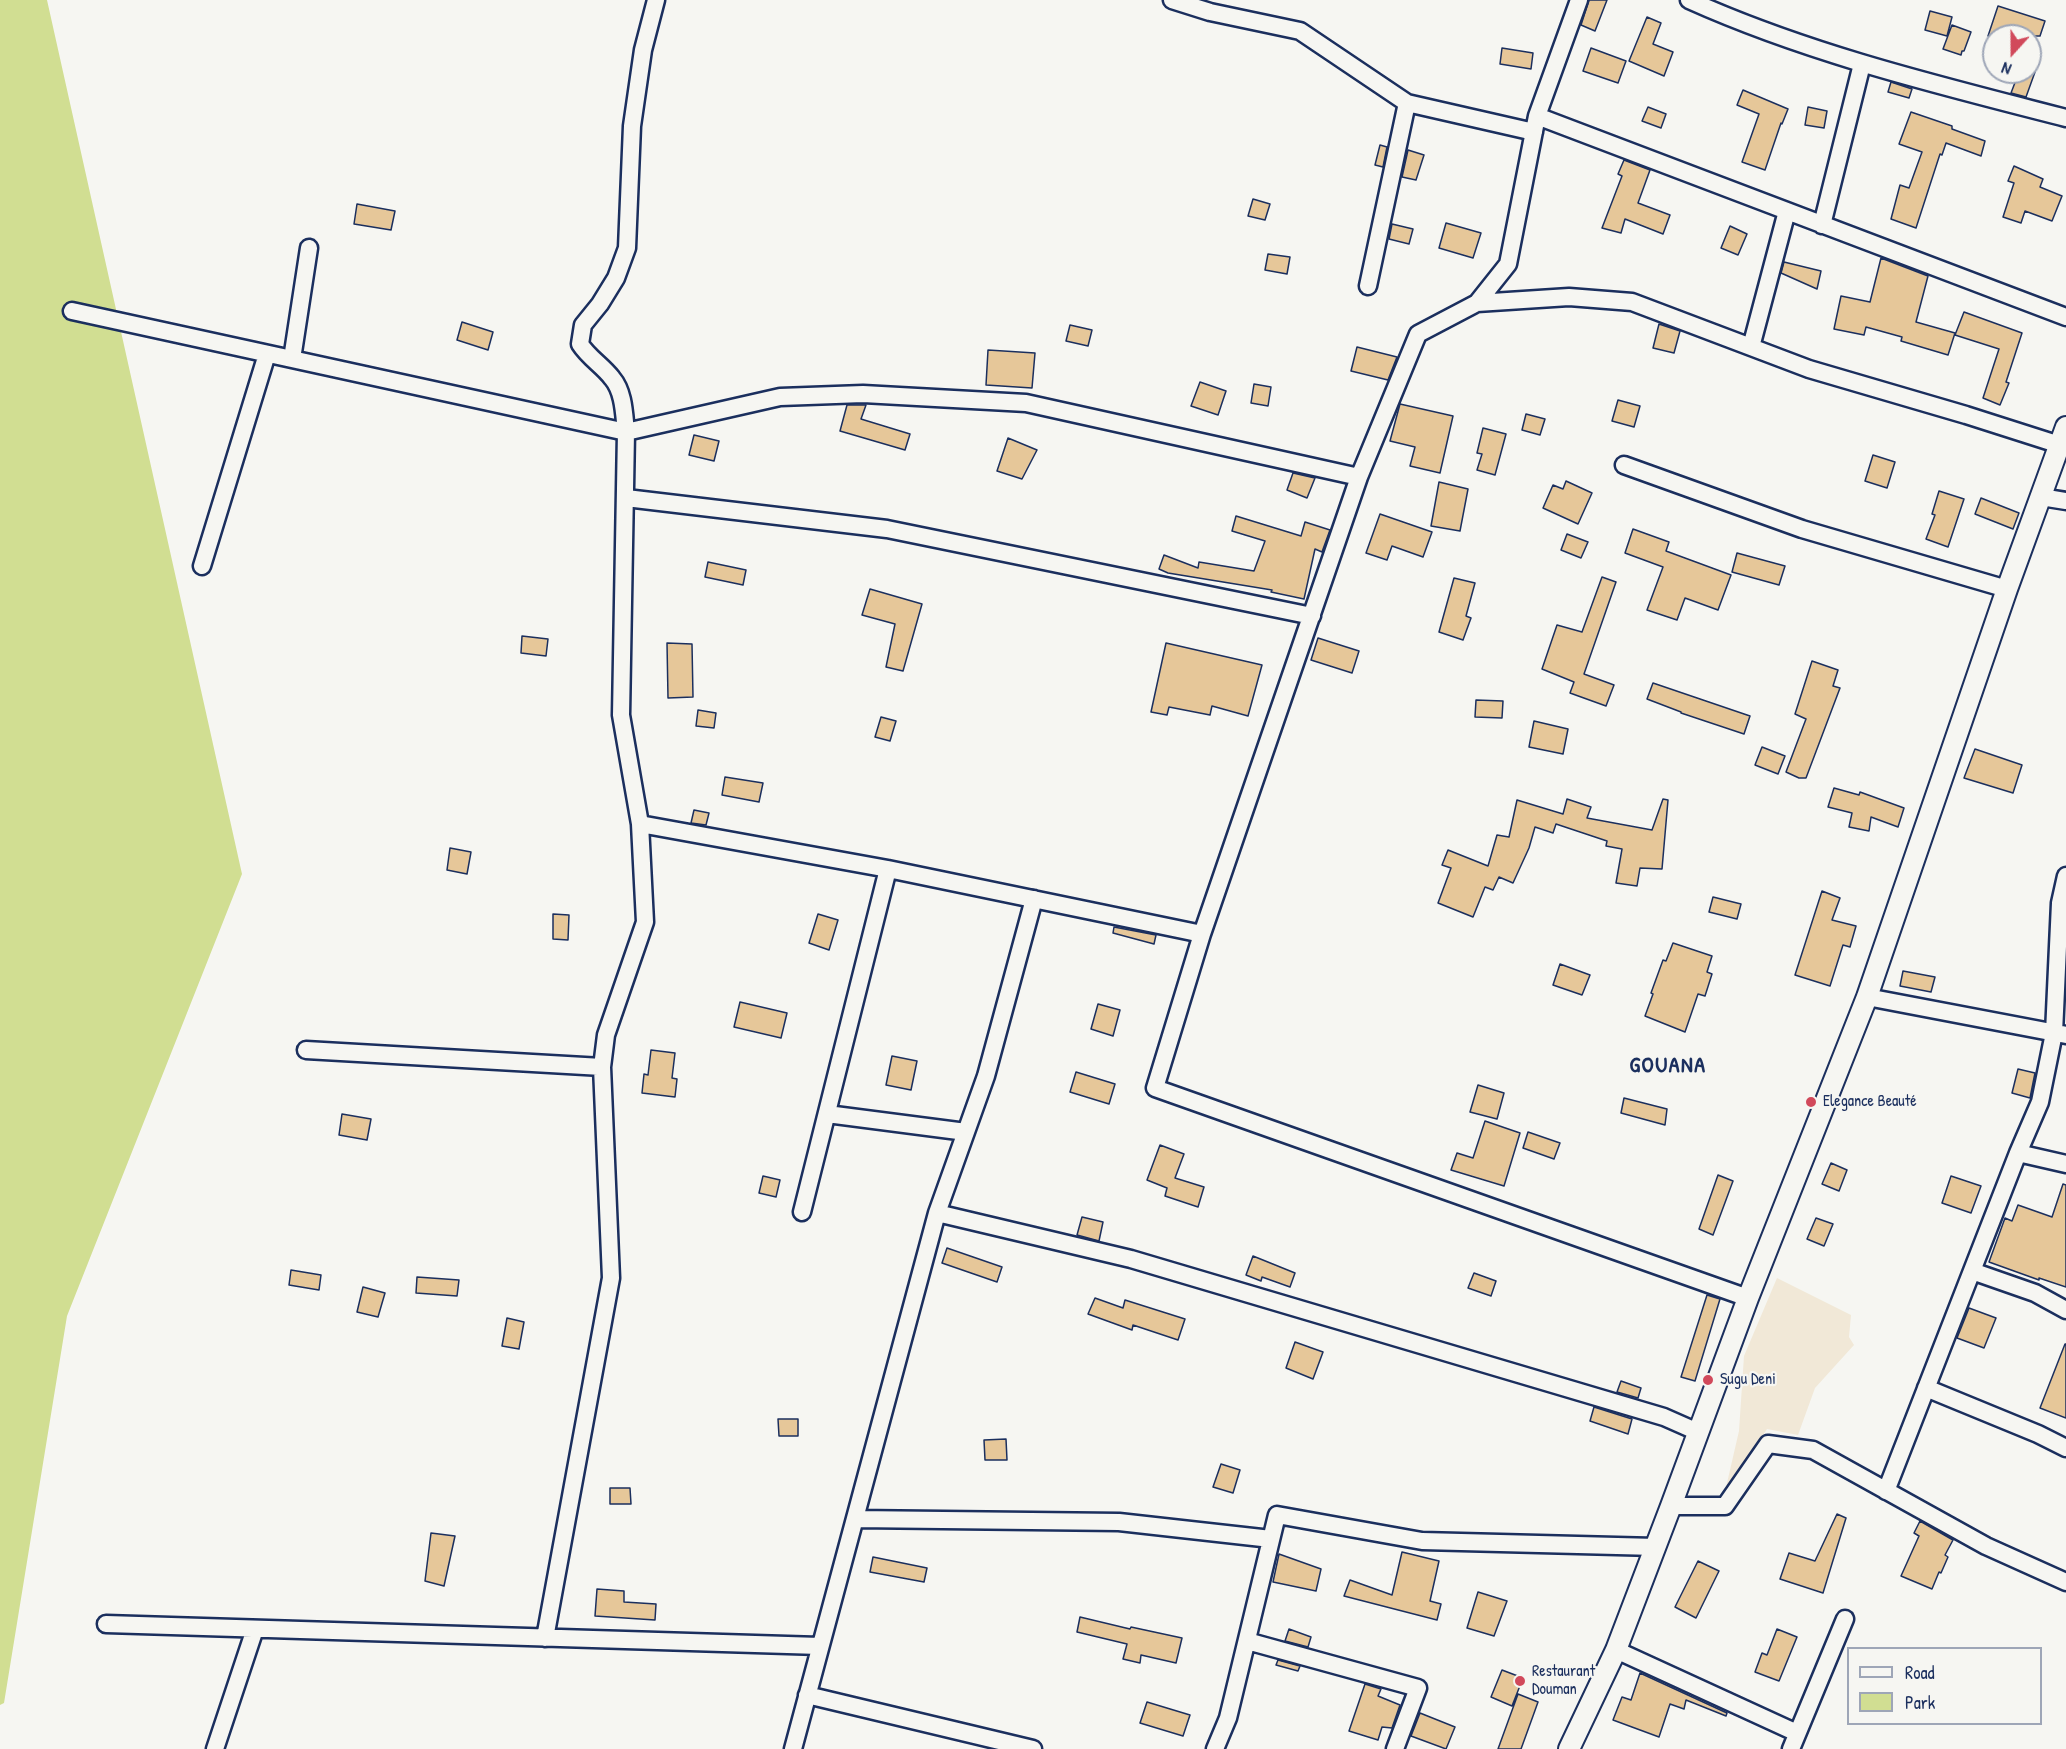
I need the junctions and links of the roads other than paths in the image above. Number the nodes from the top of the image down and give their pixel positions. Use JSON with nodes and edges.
{"nodes":[{"id":1,"x":656,"y":0,"type":"edge"},
{"id":2,"x":1172,"y":0,"type":"edge"},
{"id":3,"x":1579,"y":0,"type":"edge"},
{"id":4,"x":1689,"y":0,"type":"edge"},
{"id":5,"x":1862,"y":64,"type":"junction"},
{"id":6,"x":1407,"y":103,"type":"junction"},
{"id":7,"x":2066,"y":118,"type":"edge"},
{"id":8,"x":1535,"y":124,"type":"junction"},
{"id":9,"x":1787,"y":212,"type":"junction"},
{"id":10,"x":1822,"y":225,"type":"junction"},
{"id":11,"x":309,"y":248,"type":"dead end"},
{"id":12,"x":1368,"y":286,"type":"dead end"},
{"id":13,"x":1477,"y":303,"type":"junction"},
{"id":14,"x":72,"y":311,"type":"dead end"},
{"id":15,"x":2066,"y":317,"type":"edge"},
{"id":16,"x":1752,"y":347,"type":"junction"},
{"id":17,"x":267,"y":354,"type":"junction"},
{"id":18,"x":292,"y":359,"type":"junction"},
{"id":19,"x":626,"y":432,"type":"junction"},
{"id":20,"x":2063,"y":436,"type":"edge"},
{"id":21,"x":1624,"y":465,"type":"dead end"},
{"id":22,"x":1359,"y":477,"type":"junction"},
{"id":23,"x":2041,"y":497,"type":"junction"},
{"id":24,"x":626,"y":498,"type":"junction"},
{"id":25,"x":2066,"y":501,"type":"edge"},
{"id":26,"x":202,"y":566,"type":"dead end"},
{"id":27,"x":2007,"y":589,"type":"junction"},
{"id":28,"x":1312,"y":616,"type":"junction"},
{"id":29,"x":640,"y":824,"type":"junction"},
{"id":30,"x":888,"y":868,"type":"junction"},
{"id":31,"x":2066,"y":876,"type":"edge"},
{"id":32,"x":1034,"y":899,"type":"junction"},
{"id":33,"x":1202,"y":934,"type":"junction"},
{"id":34,"x":1868,"y":997,"type":"junction"},
{"id":35,"x":2060,"y":1034,"type":"edge"},
{"id":36,"x":306,"y":1050,"type":"dead end"},
{"id":37,"x":602,"y":1067,"type":"junction"},
{"id":38,"x":827,"y":1114,"type":"junction"},
{"id":39,"x":966,"y":1132,"type":"junction"},
{"id":40,"x":2018,"y":1153,"type":"junction"},
{"id":41,"x":2066,"y":1164,"type":"edge"},
{"id":42,"x":802,"y":1212,"type":"dead end"},
{"id":43,"x":937,"y":1213,"type":"junction"},
{"id":44,"x":1972,"y":1271,"type":"junction"},
{"id":45,"x":1748,"y":1298,"type":"junction"},
{"id":46,"x":2066,"y":1310,"type":"edge"},
{"id":47,"x":1926,"y":1388,"type":"junction"},
{"id":48,"x":1698,"y":1432,"type":"junction"},
{"id":49,"x":2066,"y":1448,"type":"edge"},
{"id":50,"x":1886,"y":1491,"type":"junction"},
{"id":51,"x":1671,"y":1506,"type":"junction"},
{"id":52,"x":855,"y":1519,"type":"junction"},
{"id":53,"x":1271,"y":1539,"type":"junction"},
{"id":54,"x":1656,"y":1547,"type":"junction"},
{"id":55,"x":2066,"y":1582,"type":"edge"},
{"id":56,"x":1845,"y":1619,"type":"dead end"},
{"id":57,"x":106,"y":1624,"type":"dead end"},
{"id":58,"x":255,"y":1629,"type":"junction"},
{"id":59,"x":546,"y":1638,"type":"junction"},
{"id":60,"x":1247,"y":1641,"type":"junction"},
{"id":61,"x":820,"y":1646,"type":"junction"},
{"id":62,"x":1616,"y":1650,"type":"junction"},
{"id":63,"x":807,"y":1695,"type":"junction"},
{"id":64,"x":1794,"y":1741,"type":"edge"},
{"id":65,"x":215,"y":1749,"type":"edge"},
{"id":66,"x":793,"y":1749,"type":"edge"},
{"id":67,"x":1033,"y":1749,"type":"edge"},
{"id":68,"x":1215,"y":1749,"type":"edge"},
{"id":69,"x":1395,"y":1749,"type":"edge"},
{"id":70,"x":1569,"y":1749,"type":"edge"}],
"edges":[{"from":1,"to":19,"type":"street"},
{"from":2,"to":6,"type":"street"},
{"from":3,"to":8,"type":"street"},
{"from":4,"to":5,"type":"street"},
{"from":5,"to":7,"type":"street"},
{"from":5,"to":10,"type":"street"},
{"from":6,"to":8,"type":"street"},
{"from":6,"to":12,"type":"street"},
{"from":8,"to":9,"type":"street"},
{"from":8,"to":13,"type":"street"},
{"from":9,"to":10,"type":"street"},
{"from":9,"to":16,"type":"street"},
{"from":10,"to":15,"type":"street"},
{"from":11,"to":18,"type":"street"},
{"from":13,"to":16,"type":"street"},
{"from":13,"to":22,"type":"street"},
{"from":14,"to":17,"type":"street"},
{"from":16,"to":20,"type":"street"},
{"from":17,"to":18,"type":"street"},
{"from":17,"to":26,"type":"street"},
{"from":18,"to":19,"type":"street"},
{"from":19,"to":22,"type":"street"},
{"from":19,"to":24,"type":"street"},
{"from":20,"to":23,"type":"street"},
{"from":21,"to":27,"type":"street"},
{"from":22,"to":28,"type":"street"},
{"from":23,"to":25,"type":"street"},
{"from":23,"to":27,"type":"street"},
{"from":24,"to":28,"type":"street"},
{"from":24,"to":29,"type":"street"},
{"from":27,"to":34,"type":"street"},
{"from":28,"to":33,"type":"street"},
{"from":29,"to":30,"type":"street"},
{"from":29,"to":37,"type":"street"},
{"from":30,"to":32,"type":"street"},
{"from":30,"to":38,"type":"street"},
{"from":31,"to":35,"type":"street"},
{"from":32,"to":33,"type":"street"},
{"from":32,"to":39,"type":"street"},
{"from":33,"to":45,"type":"street"},
{"from":34,"to":35,"type":"street"},
{"from":34,"to":45,"type":"street"},
{"from":35,"to":40,"type":"street"},
{"from":36,"to":37,"type":"street"},
{"from":37,"to":59,"type":"street"},
{"from":38,"to":39,"type":"street"},
{"from":38,"to":42,"type":"street"},
{"from":39,"to":43,"type":"street"},
{"from":40,"to":41,"type":"street"},
{"from":40,"to":44,"type":"street"},
{"from":43,"to":48,"type":"street"},
{"from":43,"to":52,"type":"street"},
{"from":44,"to":46,"type":"street"},
{"from":44,"to":47,"type":"street"},
{"from":45,"to":48,"type":"street"},
{"from":47,"to":49,"type":"street"},
{"from":47,"to":50,"type":"street"},
{"from":48,"to":51,"type":"street"},
{"from":50,"to":51,"type":"street"},
{"from":50,"to":55,"type":"street"},
{"from":51,"to":54,"type":"street"},
{"from":52,"to":53,"type":"street"},
{"from":52,"to":61,"type":"street"},
{"from":53,"to":54,"type":"street"},
{"from":53,"to":60,"type":"street"},
{"from":54,"to":62,"type":"street"},
{"from":56,"to":64,"type":"street"},
{"from":57,"to":58,"type":"street"},
{"from":58,"to":59,"type":"street"},
{"from":58,"to":65,"type":"street"},
{"from":59,"to":61,"type":"street"},
{"from":60,"to":68,"type":"street"},
{"from":60,"to":69,"type":"street"},
{"from":61,"to":63,"type":"street"},
{"from":62,"to":64,"type":"street"},
{"from":62,"to":70,"type":"street"},
{"from":63,"to":66,"type":"street"},
{"from":63,"to":67,"type":"street"}]}
